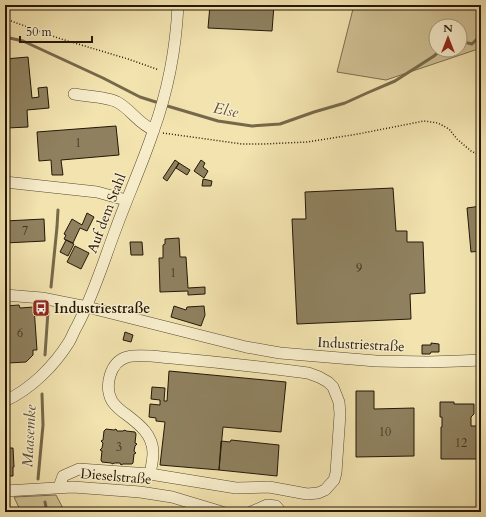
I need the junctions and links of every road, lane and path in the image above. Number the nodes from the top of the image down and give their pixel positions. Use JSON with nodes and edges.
{"nodes":[{"id":1,"x":178,"y":5,"type":"edge"},
{"id":2,"x":5,"y":20,"type":"edge"},
{"id":3,"x":155,"y":68,"type":"dead end"},
{"id":4,"x":74,"y":94,"type":"dead end"},
{"id":5,"x":154,"y":131,"type":"junction"},
{"id":6,"x":481,"y":156,"type":"edge"},
{"id":7,"x":5,"y":182,"type":"edge"},
{"id":8,"x":126,"y":200,"type":"junction"},
{"id":9,"x":5,"y":295,"type":"edge"},
{"id":10,"x":87,"y":307,"type":"junction"},
{"id":11,"x":481,"y":360,"type":"edge"},
{"id":12,"x":5,"y":401,"type":"edge"},
{"id":13,"x":150,"y":474,"type":"junction"},
{"id":14,"x":59,"y":487,"type":"junction"},
{"id":15,"x":5,"y":491,"type":"edge"},
{"id":16,"x":222,"y":512,"type":"edge"},
{"id":17,"x":251,"y":512,"type":"edge"},
{"id":18,"x":281,"y":512,"type":"edge"}],
"edges":[{"from":1,"to":5,"type":"street","name":"Auf dem Stahl"},
{"from":2,"to":3,"type":"path"},
{"from":4,"to":5,"type":"street"},
{"from":5,"to":6,"type":"path"},
{"from":5,"to":8,"type":"street","name":"Auf dem Stahl"},
{"from":7,"to":8,"type":"street"},
{"from":8,"to":10,"type":"street","name":"Auf dem Stahl"},
{"from":9,"to":10,"type":"street","name":"Industriestraße"},
{"from":10,"to":11,"type":"street","name":"Industriestraße"},
{"from":10,"to":12,"type":"street","name":"Auf dem Stahl"},
{"from":13,"to":13,"type":"street"},
{"from":13,"to":14,"type":"street"},
{"from":14,"to":15,"type":"street","name":"Dieselstraße"},
{"from":14,"to":16,"type":"street","name":"Dieselstraße"},
{"from":17,"to":18,"type":"street"}]}
